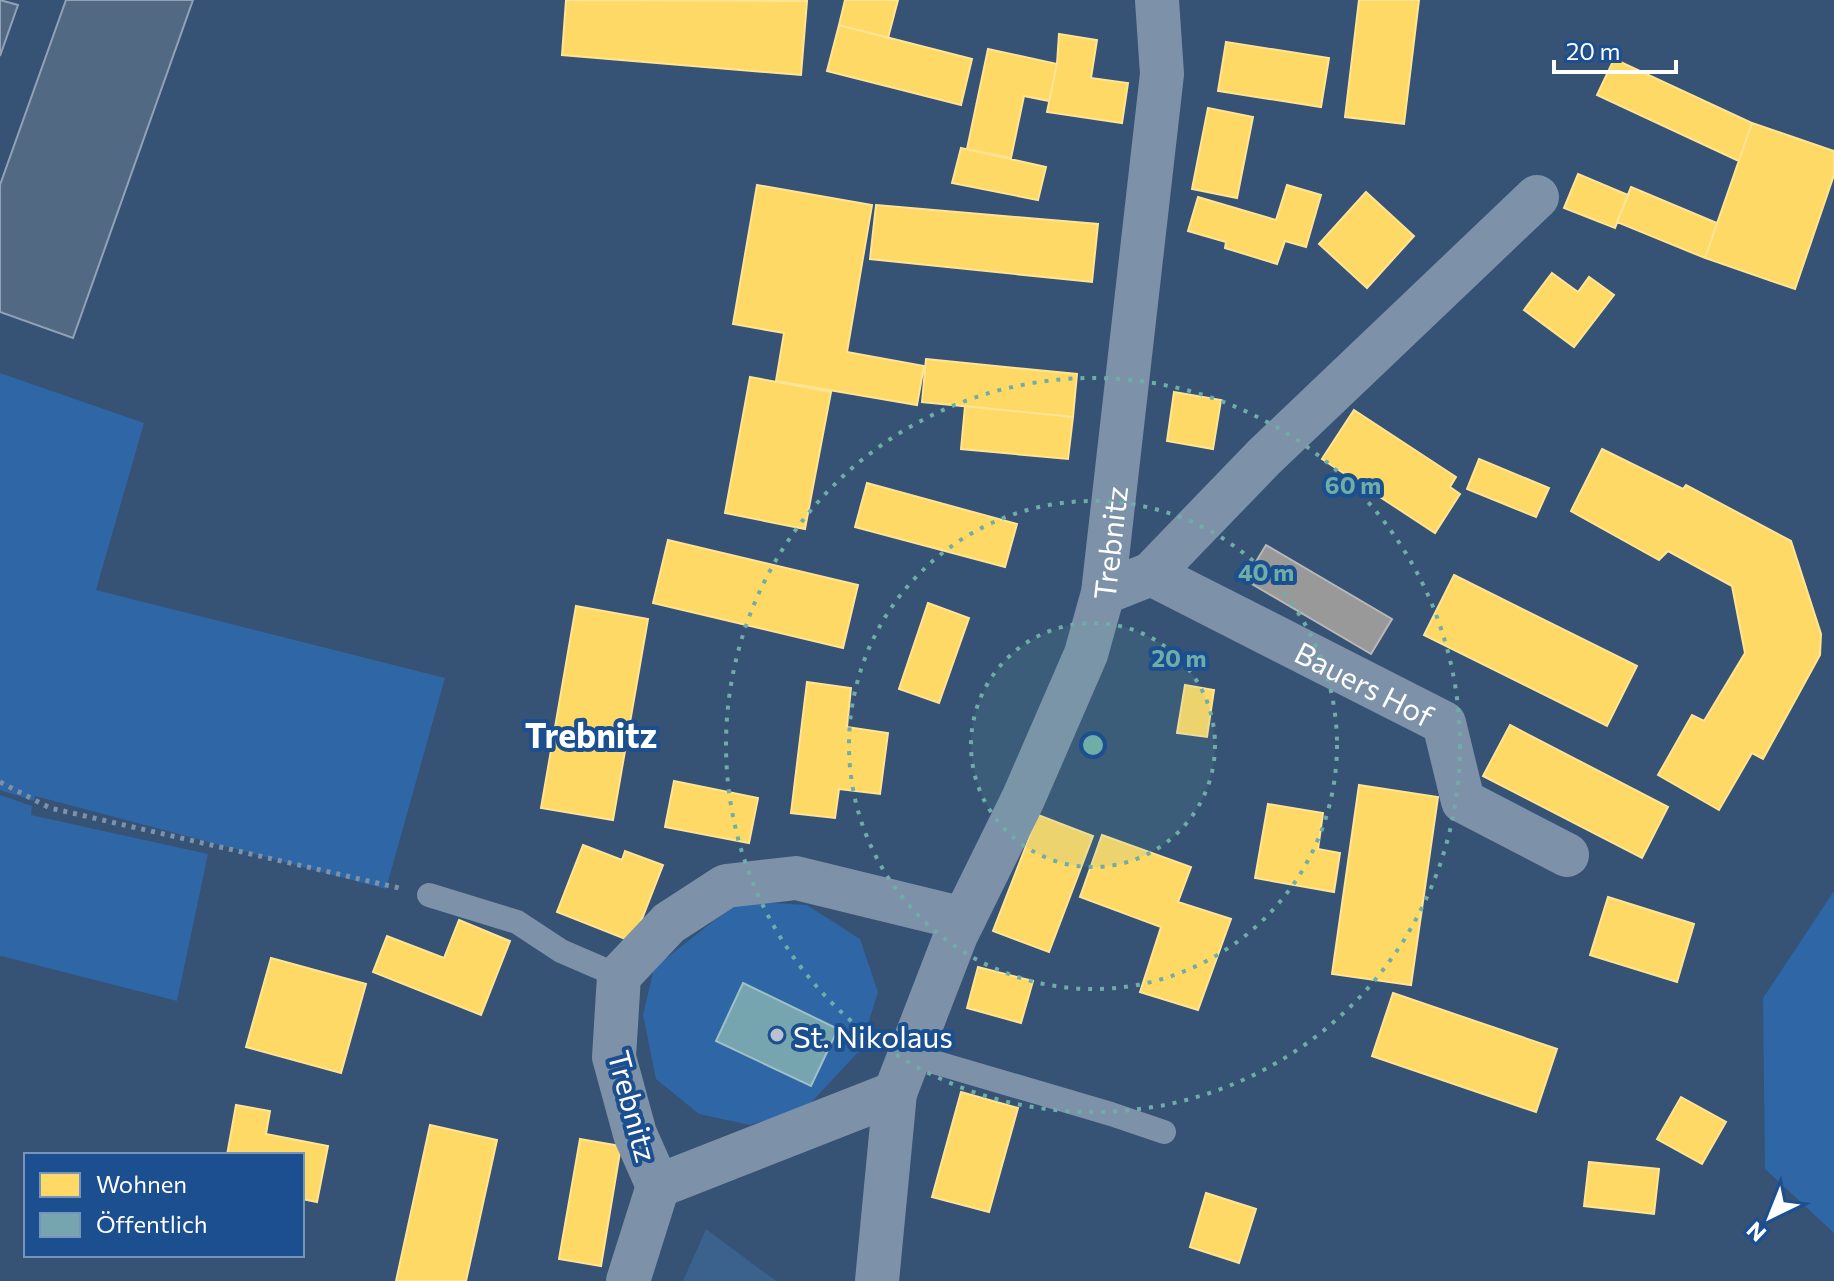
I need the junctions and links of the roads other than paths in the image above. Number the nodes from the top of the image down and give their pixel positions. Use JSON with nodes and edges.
{"nodes":[{"id":1,"x":1157,"y":0,"type":"edge"},
{"id":2,"x":1537,"y":197,"type":"dead end"},
{"id":3,"x":1151,"y":574,"type":"junction"},
{"id":4,"x":1103,"y":593,"type":"junction"},
{"id":5,"x":1567,"y":855,"type":"dead end"},
{"id":6,"x":429,"y":895,"type":"road end"},
{"id":7,"x":964,"y":919,"type":"junction"},
{"id":8,"x":619,"y":976,"type":"junction"},
{"id":9,"x":903,"y":1074,"type":"junction"},
{"id":10,"x":1164,"y":1132,"type":"dead end"},
{"id":11,"x":658,"y":1186,"type":"junction"},
{"id":12,"x":628,"y":1281,"type":"edge"},
{"id":13,"x":877,"y":1281,"type":"edge"}],
"edges":[{"from":1,"to":4,"type":"street","name":"Trebnitz"},
{"from":2,"to":3,"type":"street","name":"Trebnitz"},
{"from":3,"to":4,"type":"street","name":"Trebnitz"},
{"from":3,"to":5,"type":"street","name":"Bauers Hof"},
{"from":4,"to":7,"type":"street"},
{"from":6,"to":8,"type":"lane"},
{"from":7,"to":8,"type":"street"},
{"from":7,"to":9,"type":"street"},
{"from":8,"to":11,"type":"street","name":"Trebnitz"},
{"from":9,"to":10,"type":"lane"},
{"from":9,"to":11,"type":"street","name":"Trebnitz"},
{"from":9,"to":13,"type":"street"},
{"from":11,"to":12,"type":"street","name":"Trebnitz"}]}
